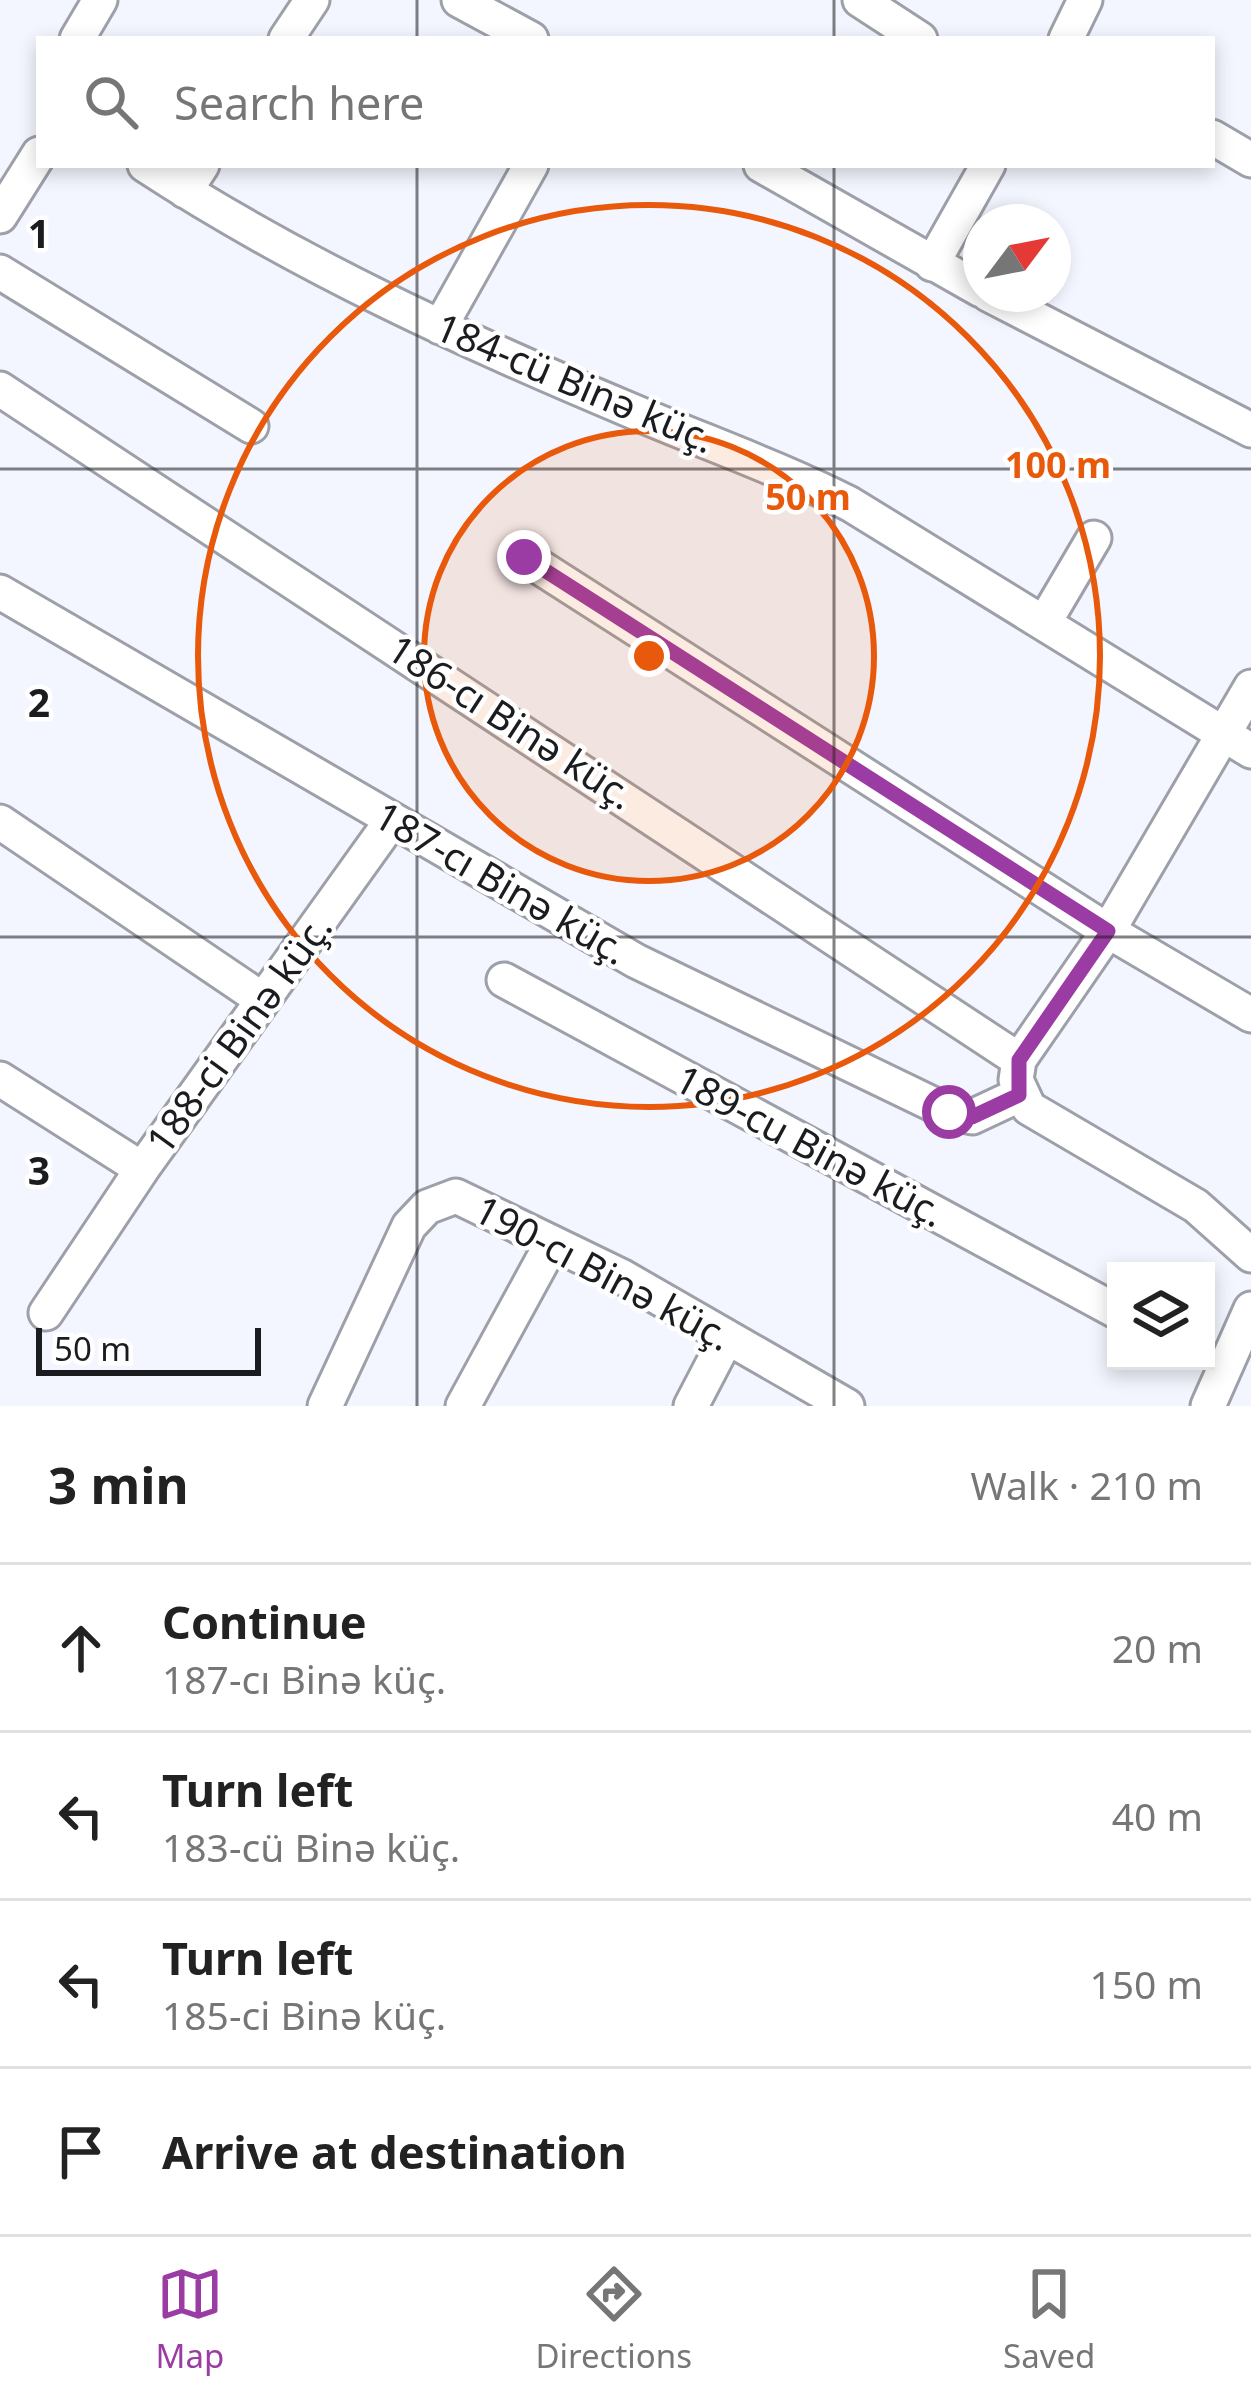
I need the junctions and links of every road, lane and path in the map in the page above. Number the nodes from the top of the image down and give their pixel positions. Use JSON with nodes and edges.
{"nodes":[{"id":1,"x":100,"y":0,"type":"edge"},
{"id":2,"x":312,"y":0,"type":"edge"},
{"id":3,"x":459,"y":0,"type":"edge"},
{"id":4,"x":860,"y":0,"type":"edge"},
{"id":5,"x":1085,"y":0,"type":"edge"},
{"id":6,"x":79,"y":36,"type":"edge"},
{"id":7,"x":288,"y":36,"type":"edge"},
{"id":8,"x":525,"y":36,"type":"edge"},
{"id":9,"x":915,"y":36,"type":"edge"},
{"id":10,"x":1067,"y":36,"type":"edge"},
{"id":11,"x":1215,"y":139,"type":"edge"},
{"id":12,"x":36,"y":159,"type":"edge"},
{"id":13,"x":1251,"y":160,"type":"edge"},
{"id":14,"x":156,"y":168,"type":"edge"},
{"id":15,"x":529,"y":168,"type":"edge"},
{"id":16,"x":766,"y":168,"type":"edge"},
{"id":17,"x":986,"y":168,"type":"edge"},
{"id":18,"x":194,"y":178,"type":"edge"},
{"id":19,"x":0,"y":216,"type":"edge"},
{"id":20,"x":932,"y":264,"type":"junction"},
{"id":21,"x":0,"y":272,"type":"edge"},
{"id":22,"x":963,"y":281,"type":"edge"},
{"id":23,"x":1023,"y":312,"type":"edge"},
{"id":24,"x":440,"y":327,"type":"junction"},
{"id":25,"x":0,"y":389,"type":"edge"},
{"id":26,"x":250,"y":427,"type":"dead end"},
{"id":27,"x":1251,"y":430,"type":"edge"},
{"id":28,"x":1094,"y":538,"type":"dead end"},
{"id":29,"x":524,"y":557,"type":"dead end"},
{"id":30,"x":0,"y":592,"type":"edge"},
{"id":31,"x":1044,"y":623,"type":"junction"},
{"id":32,"x":1251,"y":687,"type":"edge"},
{"id":33,"x":1238,"y":742,"type":"edge"},
{"id":34,"x":392,"y":820,"type":"junction"},
{"id":35,"x":0,"y":822,"type":"edge"},
{"id":36,"x":1108,"y":931,"type":"junction"},
{"id":37,"x":504,"y":980,"type":"dead end"},
{"id":38,"x":263,"y":1000,"type":"junction"},
{"id":39,"x":1251,"y":1015,"type":"edge"},
{"id":40,"x":1019,"y":1060,"type":"junction"},
{"id":41,"x":0,"y":1079,"type":"edge"},
{"id":42,"x":1019,"y":1095,"type":"junction"},
{"id":43,"x":142,"y":1169,"type":"junction"},
{"id":44,"x":552,"y":1243,"type":"junction"},
{"id":45,"x":1251,"y":1255,"type":"edge"},
{"id":46,"x":1107,"y":1306,"type":"edge"},
{"id":47,"x":1251,"y":1309,"type":"edge"},
{"id":48,"x":46,"y":1313,"type":"dead end"},
{"id":49,"x":728,"y":1337,"type":"junction"},
{"id":50,"x":1215,"y":1365,"type":"edge"},
{"id":51,"x":1214,"y":1370,"type":"edge"},
{"id":52,"x":325,"y":1406,"type":"edge"},
{"id":53,"x":463,"y":1406,"type":"edge"},
{"id":54,"x":691,"y":1406,"type":"edge"},
{"id":55,"x":847,"y":1406,"type":"edge"},
{"id":56,"x":1208,"y":1406,"type":"edge"}],
"edges":[{"from":1,"to":6,"type":"street"},
{"from":2,"to":7,"type":"street"},
{"from":3,"to":8,"type":"street"},
{"from":4,"to":9,"type":"street"},
{"from":5,"to":10,"type":"street"},
{"from":11,"to":13,"type":"street"},
{"from":12,"to":19,"type":"street"},
{"from":14,"to":18,"type":"street","name":"184-cü Binə küç."},
{"from":15,"to":24,"type":"street"},
{"from":16,"to":20,"type":"street"},
{"from":17,"to":20,"type":"street"},
{"from":18,"to":24,"type":"street","name":"184-cü Binə küç."},
{"from":20,"to":22,"type":"street"},
{"from":21,"to":26,"type":"street"},
{"from":23,"to":27,"type":"street"},
{"from":24,"to":31,"type":"street","name":"184-cü Binə küç."},
{"from":25,"to":40,"type":"street","name":"186-cı Binə küç."},
{"from":28,"to":31,"type":"street"},
{"from":29,"to":36,"type":"street"},
{"from":30,"to":34,"type":"street","name":"187-cı Binə küç."},
{"from":31,"to":33,"type":"street","name":"184-cü Binə küç."},
{"from":32,"to":33,"type":"street"},
{"from":33,"to":36,"type":"street"},
{"from":34,"to":38,"type":"street","name":"188-ci Binə küç."},
{"from":34,"to":42,"type":"street","name":"187-cı Binə küç."},
{"from":35,"to":38,"type":"street"},
{"from":36,"to":39,"type":"street"},
{"from":36,"to":40,"type":"street"},
{"from":37,"to":46,"type":"street","name":"189-cu Binə küç."},
{"from":38,"to":43,"type":"street","name":"188-ci Binə küç."},
{"from":40,"to":42,"type":"street"},
{"from":41,"to":43,"type":"street","name":"188-ci Binə küç."},
{"from":42,"to":45,"type":"street"},
{"from":43,"to":48,"type":"street"},
{"from":44,"to":49,"type":"street","name":"190-cı Binə küç."},
{"from":44,"to":52,"type":"street","name":"190-cı Binə küç."},
{"from":44,"to":53,"type":"street"},
{"from":47,"to":50,"type":"street"},
{"from":49,"to":54,"type":"street"},
{"from":49,"to":55,"type":"street","name":"190-cı Binə küç."},
{"from":51,"to":56,"type":"street"}]}
